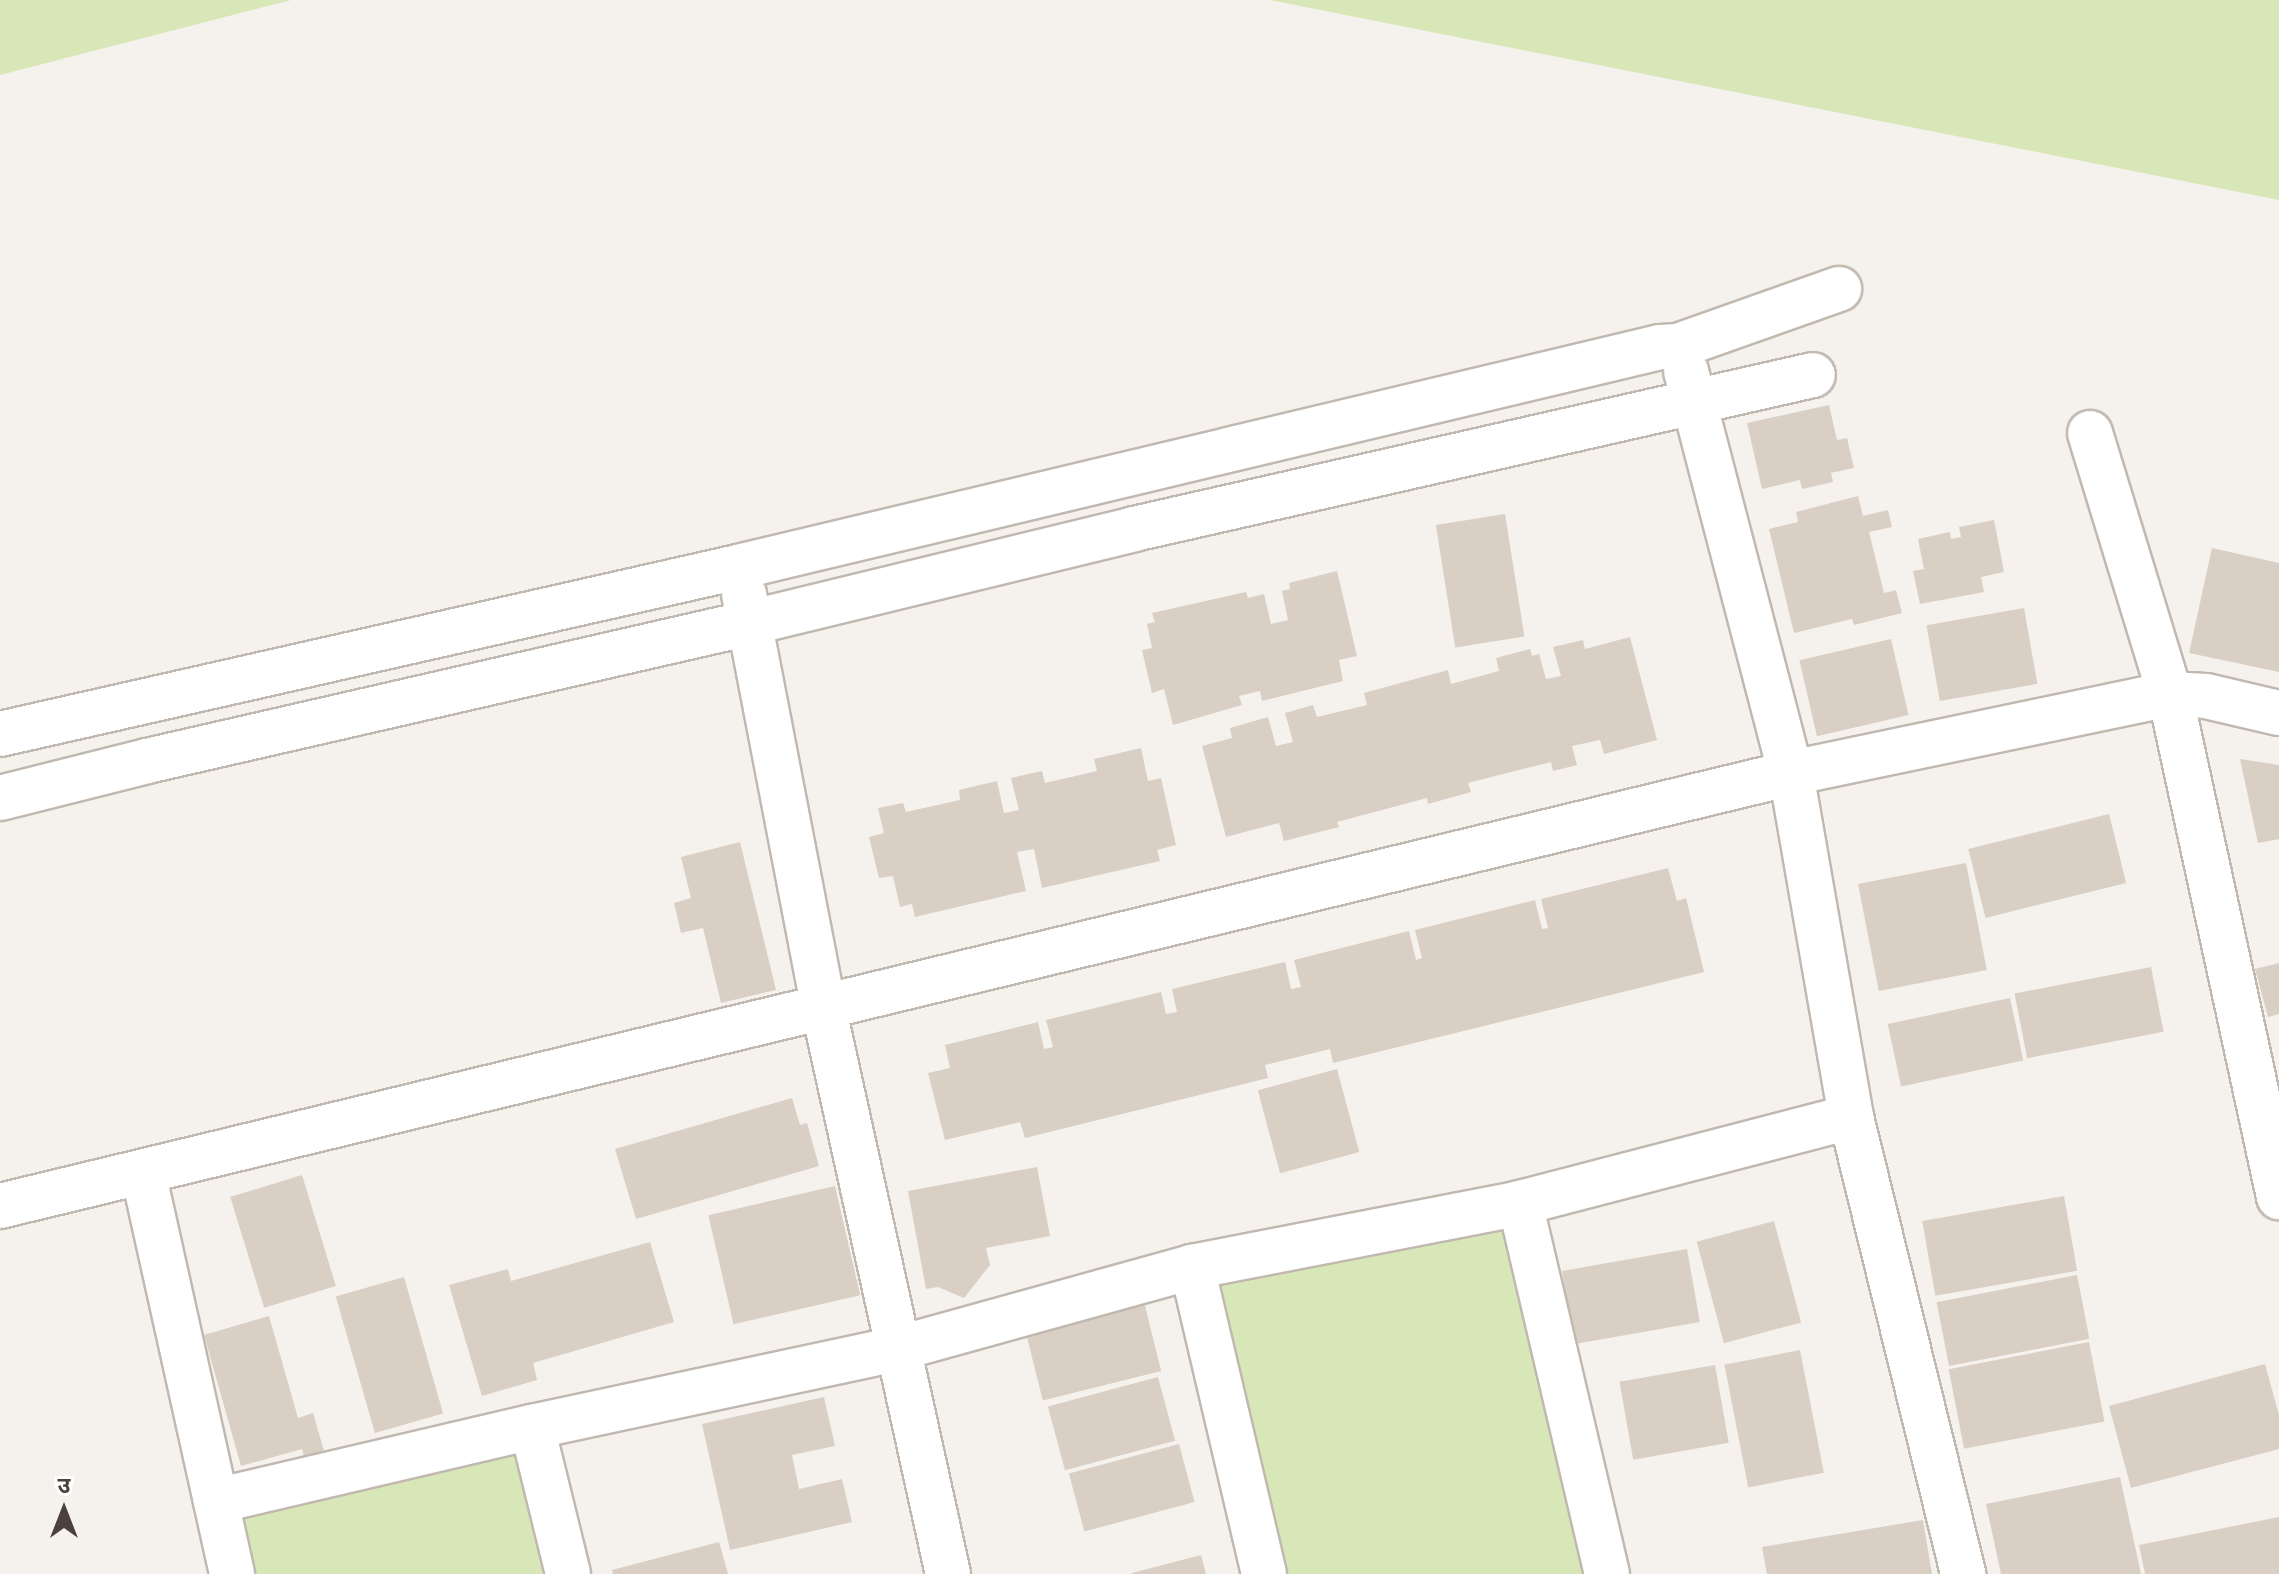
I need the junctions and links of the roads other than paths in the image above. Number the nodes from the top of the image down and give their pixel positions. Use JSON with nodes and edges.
{"nodes":[{"id":1,"x":1839,"y":289,"type":"dead end"},
{"id":2,"x":1678,"y":346,"type":"junction"},
{"id":3,"x":1813,"y":375,"type":"dead end"},
{"id":4,"x":1694,"y":400,"type":"junction"},
{"id":5,"x":2090,"y":433,"type":"dead end"},
{"id":6,"x":738,"y":567,"type":"junction"},
{"id":7,"x":749,"y":623,"type":"junction"},
{"id":8,"x":2170,"y":694,"type":"junction"},
{"id":9,"x":2279,"y":713,"type":"edge"},
{"id":10,"x":0,"y":734,"type":"edge"},
{"id":11,"x":1791,"y":773,"type":"junction"},
{"id":12,"x":0,"y":798,"type":"edge"},
{"id":13,"x":823,"y":1006,"type":"junction"},
{"id":14,"x":1851,"y":1117,"type":"junction"},
{"id":15,"x":143,"y":1172,"type":"junction"},
{"id":16,"x":2279,"y":1197,"type":"edge"},
{"id":17,"x":1520,"y":1203,"type":"junction"},
{"id":18,"x":0,"y":1206,"type":"edge"},
{"id":19,"x":1192,"y":1267,"type":"junction"},
{"id":20,"x":896,"y":1349,"type":"junction"},
{"id":21,"x":532,"y":1427,"type":"junction"},
{"id":22,"x":216,"y":1501,"type":"junction"},
{"id":23,"x":232,"y":1574,"type":"edge"},
{"id":24,"x":568,"y":1574,"type":"edge"},
{"id":25,"x":948,"y":1574,"type":"edge"},
{"id":26,"x":1264,"y":1574,"type":"edge"},
{"id":27,"x":1607,"y":1574,"type":"edge"},
{"id":28,"x":1963,"y":1574,"type":"edge"}],
"edges":[{"from":1,"to":2,"type":"street"},
{"from":2,"to":4,"type":"street"},
{"from":2,"to":6,"type":"street"},
{"from":3,"to":4,"type":"street"},
{"from":4,"to":7,"type":"street"},
{"from":4,"to":11,"type":"street"},
{"from":5,"to":8,"type":"street"},
{"from":6,"to":7,"type":"street"},
{"from":6,"to":10,"type":"street"},
{"from":7,"to":12,"type":"street"},
{"from":7,"to":13,"type":"street"},
{"from":8,"to":9,"type":"street"},
{"from":8,"to":11,"type":"street"},
{"from":8,"to":16,"type":"street"},
{"from":11,"to":13,"type":"street"},
{"from":11,"to":14,"type":"street"},
{"from":13,"to":15,"type":"street"},
{"from":13,"to":20,"type":"street"},
{"from":14,"to":17,"type":"street"},
{"from":14,"to":28,"type":"street"},
{"from":15,"to":18,"type":"street"},
{"from":15,"to":22,"type":"street"},
{"from":17,"to":19,"type":"street"},
{"from":17,"to":27,"type":"street"},
{"from":19,"to":20,"type":"street"},
{"from":19,"to":26,"type":"street"},
{"from":20,"to":21,"type":"street"},
{"from":20,"to":25,"type":"street"},
{"from":21,"to":22,"type":"street"},
{"from":21,"to":24,"type":"street"},
{"from":22,"to":23,"type":"street"}]}
